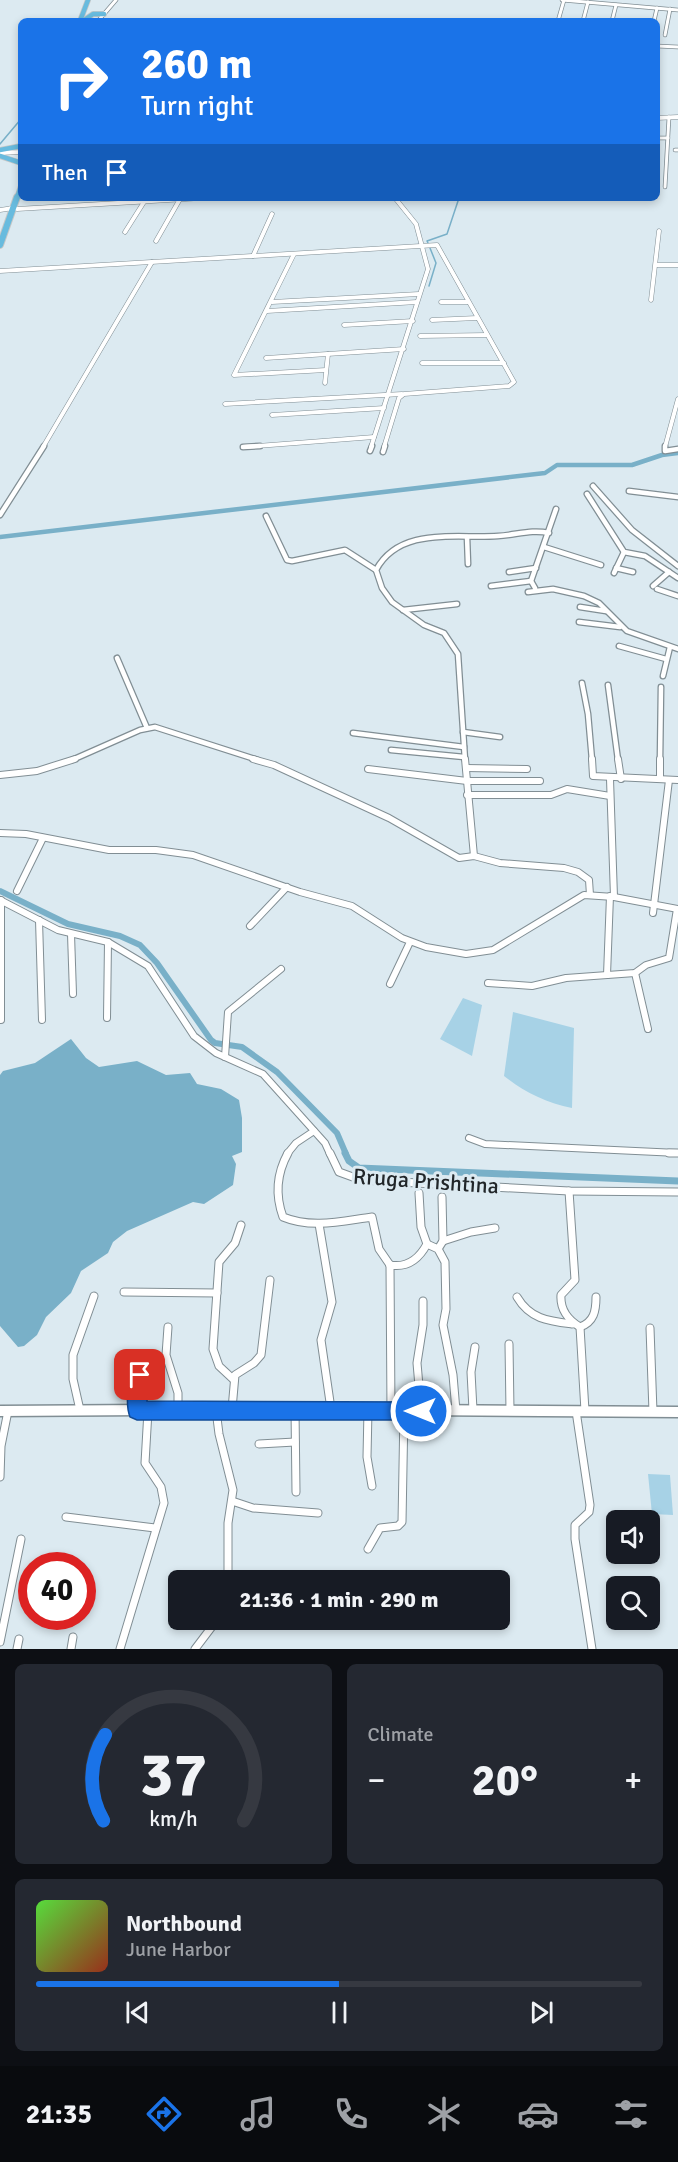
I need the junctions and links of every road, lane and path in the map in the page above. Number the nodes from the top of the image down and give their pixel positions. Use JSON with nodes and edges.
{"nodes":[{"id":1,"x":89,"y":0,"type":"edge"},
{"id":2,"x":116,"y":0,"type":"edge"},
{"id":3,"x":563,"y":0,"type":"edge"},
{"id":4,"x":588,"y":2,"type":"junction"},
{"id":5,"x":616,"y":5,"type":"junction"},
{"id":6,"x":88,"y":7,"type":"junction"},
{"id":7,"x":657,"y":8,"type":"junction"},
{"id":8,"x":670,"y":9,"type":"junction"},
{"id":9,"x":678,"y":10,"type":"edge"},
{"id":10,"x":93,"y":14,"type":"junction"},
{"id":11,"x":104,"y":14,"type":"junction"},
{"id":12,"x":83,"y":18,"type":"edge"},
{"id":13,"x":83,"y":18,"type":"edge"},
{"id":14,"x":87,"y":18,"type":"edge"},
{"id":15,"x":101,"y":18,"type":"edge"},
{"id":16,"x":559,"y":18,"type":"edge"},
{"id":17,"x":584,"y":18,"type":"edge"},
{"id":18,"x":613,"y":18,"type":"edge"},
{"id":19,"x":655,"y":18,"type":"edge"},
{"id":20,"x":665,"y":35,"type":"dead end"},
{"id":21,"x":660,"y":46,"type":"edge"},
{"id":22,"x":678,"y":47,"type":"edge"},
{"id":23,"x":669,"y":117,"type":"junction"},
{"id":24,"x":678,"y":117,"type":"edge"},
{"id":25,"x":660,"y":118,"type":"edge"},
{"id":26,"x":660,"y":138,"type":"edge"},
{"id":27,"x":668,"y":138,"type":"junction"},
{"id":28,"x":18,"y":147,"type":"edge"},
{"id":29,"x":18,"y":152,"type":"edge"},
{"id":30,"x":0,"y":154,"type":"edge"},
{"id":31,"x":18,"y":162,"type":"edge"},
{"id":32,"x":665,"y":187,"type":"dead end"},
{"id":33,"x":18,"y":198,"type":"edge"},
{"id":34,"x":19,"y":201,"type":"edge"},
{"id":35,"x":74,"y":201,"type":"edge"},
{"id":36,"x":144,"y":201,"type":"joint"},
{"id":37,"x":179,"y":201,"type":"edge"},
{"id":38,"x":397,"y":201,"type":"edge"},
{"id":39,"x":72,"y":206,"type":"junction"},
{"id":40,"x":15,"y":209,"type":"junction"},
{"id":41,"x":0,"y":210,"type":"edge"},
{"id":42,"x":272,"y":214,"type":"dead end"},
{"id":43,"x":659,"y":231,"type":"dead end"},
{"id":44,"x":125,"y":232,"type":"dead end"},
{"id":45,"x":156,"y":241,"type":"dead end"},
{"id":46,"x":0,"y":245,"type":"edge"},
{"id":47,"x":425,"y":245,"type":"junction"},
{"id":48,"x":294,"y":254,"type":"junction"},
{"id":49,"x":253,"y":256,"type":"junction"},
{"id":50,"x":0,"y":257,"type":"edge"},
{"id":51,"x":152,"y":262,"type":"junction"},
{"id":52,"x":656,"y":265,"type":"junction"},
{"id":53,"x":678,"y":265,"type":"edge"},
{"id":54,"x":0,"y":271,"type":"edge"},
{"id":55,"x":419,"y":294,"type":"junction"},
{"id":56,"x":651,"y":300,"type":"dead end"},
{"id":57,"x":272,"y":302,"type":"junction"},
{"id":58,"x":417,"y":302,"type":"junction"},
{"id":59,"x":441,"y":302,"type":"dead end"},
{"id":60,"x":468,"y":302,"type":"junction"},
{"id":61,"x":267,"y":311,"type":"junction"},
{"id":62,"x":477,"y":318,"type":"junction"},
{"id":63,"x":432,"y":320,"type":"dead end"},
{"id":64,"x":413,"y":321,"type":"junction"},
{"id":65,"x":345,"y":325,"type":"dead end"},
{"id":66,"x":487,"y":335,"type":"junction"},
{"id":67,"x":420,"y":336,"type":"dead end"},
{"id":68,"x":404,"y":349,"type":"junction"},
{"id":69,"x":328,"y":354,"type":"junction"},
{"id":70,"x":266,"y":358,"type":"dead end"},
{"id":71,"x":422,"y":363,"type":"dead end"},
{"id":72,"x":504,"y":363,"type":"junction"},
{"id":73,"x":326,"y":370,"type":"junction"},
{"id":74,"x":325,"y":383,"type":"dead end"},
{"id":75,"x":389,"y":393,"type":"junction"},
{"id":76,"x":404,"y":394,"type":"junction"},
{"id":77,"x":678,"y":399,"type":"edge"},
{"id":78,"x":225,"y":404,"type":"dead end"},
{"id":79,"x":384,"y":408,"type":"junction"},
{"id":80,"x":272,"y":415,"type":"dead end"},
{"id":81,"x":374,"y":437,"type":"junction"},
{"id":82,"x":243,"y":447,"type":"dead end"},
{"id":83,"x":678,"y":449,"type":"edge"},
{"id":84,"x":370,"y":451,"type":"dead end"},
{"id":85,"x":382,"y":452,"type":"dead end"},
{"id":86,"x":593,"y":486,"type":"dead end"},
{"id":87,"x":629,"y":491,"type":"dead end"},
{"id":88,"x":587,"y":494,"type":"dead end"},
{"id":89,"x":678,"y":498,"type":"edge"},
{"id":90,"x":556,"y":509,"type":"dead end"},
{"id":91,"x":0,"y":515,"type":"edge"},
{"id":92,"x":266,"y":516,"type":"dead end"},
{"id":93,"x":549,"y":533,"type":"junction"},
{"id":94,"x":466,"y":537,"type":"junction"},
{"id":95,"x":544,"y":547,"type":"junction"},
{"id":96,"x":624,"y":552,"type":"junction"},
{"id":97,"x":468,"y":564,"type":"dead end"},
{"id":98,"x":602,"y":565,"type":"dead end"},
{"id":99,"x":678,"y":566,"type":"edge"},
{"id":100,"x":536,"y":568,"type":"junction"},
{"id":101,"x":376,"y":570,"type":"junction"},
{"id":102,"x":509,"y":572,"type":"dead end"},
{"id":103,"x":633,"y":572,"type":"dead end"},
{"id":104,"x":669,"y":572,"type":"junction"},
{"id":105,"x":678,"y":578,"type":"edge"},
{"id":106,"x":531,"y":581,"type":"junction"},
{"id":107,"x":491,"y":586,"type":"dead end"},
{"id":108,"x":535,"y":588,"type":"junction"},
{"id":109,"x":528,"y":592,"type":"dead end"},
{"id":110,"x":678,"y":596,"type":"edge"},
{"id":111,"x":457,"y":604,"type":"dead end"},
{"id":112,"x":580,"y":608,"type":"dead end"},
{"id":113,"x":403,"y":610,"type":"junction"},
{"id":114,"x":607,"y":611,"type":"junction"},
{"id":115,"x":579,"y":622,"type":"dead end"},
{"id":116,"x":620,"y":627,"type":"junction"},
{"id":117,"x":619,"y":646,"type":"dead end"},
{"id":118,"x":670,"y":647,"type":"junction"},
{"id":119,"x":678,"y":650,"type":"edge"},
{"id":120,"x":117,"y":658,"type":"dead end"},
{"id":121,"x":666,"y":659,"type":"junction"},
{"id":122,"x":663,"y":676,"type":"dead end"},
{"id":123,"x":582,"y":683,"type":"dead end"},
{"id":124,"x":608,"y":685,"type":"dead end"},
{"id":125,"x":661,"y":687,"type":"dead end"},
{"id":126,"x":147,"y":728,"type":"junction"},
{"id":127,"x":463,"y":732,"type":"junction"},
{"id":128,"x":352,"y":733,"type":"dead end"},
{"id":129,"x":500,"y":737,"type":"dead end"},
{"id":130,"x":464,"y":747,"type":"junction"},
{"id":131,"x":391,"y":750,"type":"dead end"},
{"id":132,"x":464,"y":757,"type":"junction"},
{"id":133,"x":466,"y":768,"type":"junction"},
{"id":134,"x":368,"y":769,"type":"dead end"},
{"id":135,"x":527,"y":769,"type":"dead end"},
{"id":136,"x":0,"y":774,"type":"edge"},
{"id":137,"x":610,"y":779,"type":"junction"},
{"id":138,"x":621,"y":779,"type":"junction"},
{"id":139,"x":660,"y":779,"type":"junction"},
{"id":140,"x":669,"y":780,"type":"junction"},
{"id":141,"x":678,"y":780,"type":"edge"},
{"id":142,"x":466,"y":781,"type":"junction"},
{"id":143,"x":540,"y":781,"type":"dead end"},
{"id":144,"x":467,"y":795,"type":"junction"},
{"id":145,"x":610,"y":796,"type":"junction"},
{"id":146,"x":0,"y":833,"type":"edge"},
{"id":147,"x":43,"y":838,"type":"junction"},
{"id":148,"x":474,"y":856,"type":"junction"},
{"id":149,"x":287,"y":887,"type":"junction"},
{"id":150,"x":17,"y":891,"type":"dead end"},
{"id":151,"x":590,"y":895,"type":"junction"},
{"id":152,"x":612,"y":897,"type":"junction"},
{"id":153,"x":1,"y":900,"type":"edge"},
{"id":154,"x":655,"y":904,"type":"junction"},
{"id":155,"x":677,"y":909,"type":"edge"},
{"id":156,"x":653,"y":913,"type":"dead end"},
{"id":157,"x":39,"y":920,"type":"junction"},
{"id":158,"x":250,"y":926,"type":"dead end"},
{"id":159,"x":71,"y":934,"type":"junction"},
{"id":160,"x":108,"y":942,"type":"junction"},
{"id":161,"x":410,"y":942,"type":"junction"},
{"id":162,"x":281,"y":969,"type":"dead end"},
{"id":163,"x":635,"y":973,"type":"junction"},
{"id":164,"x":607,"y":975,"type":"junction"},
{"id":165,"x":488,"y":983,"type":"dead end"},
{"id":166,"x":390,"y":984,"type":"dead end"},
{"id":167,"x":73,"y":994,"type":"dead end"},
{"id":168,"x":107,"y":1018,"type":"dead end"},
{"id":169,"x":1,"y":1020,"type":"edge"},
{"id":170,"x":42,"y":1020,"type":"dead end"},
{"id":171,"x":648,"y":1029,"type":"dead end"},
{"id":172,"x":225,"y":1057,"type":"junction"},
{"id":173,"x":314,"y":1131,"type":"junction"},
{"id":174,"x":469,"y":1138,"type":"dead end"},
{"id":175,"x":678,"y":1153,"type":"edge"},
{"id":176,"x":569,"y":1191,"type":"junction"},
{"id":177,"x":678,"y":1192,"type":"edge"},
{"id":178,"x":419,"y":1193,"type":"dead end"},
{"id":179,"x":442,"y":1197,"type":"dead end"},
{"id":180,"x":319,"y":1224,"type":"junction"},
{"id":181,"x":241,"y":1226,"type":"dead end"},
{"id":182,"x":495,"y":1228,"type":"dead end"},
{"id":183,"x":443,"y":1241,"type":"junction"},
{"id":184,"x":427,"y":1244,"type":"junction"},
{"id":185,"x":438,"y":1249,"type":"junction"},
{"id":186,"x":390,"y":1266,"type":"junction"},
{"id":187,"x":270,"y":1280,"type":"dead end"},
{"id":188,"x":124,"y":1292,"type":"dead end"},
{"id":189,"x":217,"y":1293,"type":"junction"},
{"id":190,"x":94,"y":1296,"type":"dead end"},
{"id":191,"x":517,"y":1297,"type":"dead end"},
{"id":192,"x":596,"y":1298,"type":"dead end"},
{"id":193,"x":423,"y":1301,"type":"dead end"},
{"id":194,"x":577,"y":1325,"type":"junction"},
{"id":195,"x":168,"y":1327,"type":"dead end"},
{"id":196,"x":650,"y":1328,"type":"dead end"},
{"id":197,"x":509,"y":1344,"type":"dead end"},
{"id":198,"x":475,"y":1347,"type":"dead end"},
{"id":199,"x":140,"y":1375,"type":"dead end"},
{"id":200,"x":234,"y":1380,"type":"junction"},
{"id":201,"x":232,"y":1409,"type":"junction"},
{"id":202,"x":294,"y":1409,"type":"junction"},
{"id":203,"x":80,"y":1410,"type":"junction"},
{"id":204,"x":178,"y":1410,"type":"junction"},
{"id":205,"x":216,"y":1410,"type":"junction"},
{"id":206,"x":331,"y":1410,"type":"junction"},
{"id":207,"x":368,"y":1410,"type":"junction"},
{"id":208,"x":4,"y":1411,"type":"edge"},
{"id":209,"x":142,"y":1411,"type":"junction"},
{"id":210,"x":390,"y":1411,"type":"junction"},
{"id":211,"x":404,"y":1411,"type":"junction"},
{"id":212,"x":421,"y":1411,"type":"junction"},
{"id":213,"x":473,"y":1411,"type":"junction"},
{"id":214,"x":510,"y":1411,"type":"junction"},
{"id":215,"x":581,"y":1411,"type":"junction"},
{"id":216,"x":456,"y":1412,"type":"junction"},
{"id":217,"x":653,"y":1412,"type":"junction"},
{"id":218,"x":678,"y":1412,"type":"edge"},
{"id":219,"x":295,"y":1442,"type":"junction"},
{"id":220,"x":259,"y":1444,"type":"dead end"},
{"id":221,"x":0,"y":1477,"type":"edge"},
{"id":222,"x":372,"y":1486,"type":"dead end"},
{"id":223,"x":296,"y":1492,"type":"dead end"},
{"id":224,"x":232,"y":1501,"type":"junction"},
{"id":225,"x":318,"y":1514,"type":"dead end"},
{"id":226,"x":66,"y":1516,"type":"dead end"},
{"id":227,"x":154,"y":1528,"type":"junction"},
{"id":228,"x":21,"y":1539,"type":"dead end"},
{"id":229,"x":368,"y":1549,"type":"dead end"},
{"id":230,"x":228,"y":1570,"type":"edge"},
{"id":231,"x":209,"y":1630,"type":"edge"},
{"id":232,"x":73,"y":1637,"type":"dead end"},
{"id":233,"x":19,"y":1639,"type":"dead end"},
{"id":234,"x":0,"y":1642,"type":"edge"},
{"id":235,"x":17,"y":1649,"type":"edge"},
{"id":236,"x":71,"y":1649,"type":"edge"},
{"id":237,"x":120,"y":1649,"type":"edge"},
{"id":238,"x":195,"y":1649,"type":"edge"},
{"id":239,"x":592,"y":1649,"type":"edge"}],
"edges":[{"from":1,"to":6,"type":"highway"},
{"from":1,"to":13,"type":"highway"},
{"from":2,"to":11,"type":"street"},
{"from":3,"to":4,"type":"street"},
{"from":3,"to":16,"type":"street"},
{"from":4,"to":5,"type":"street"},
{"from":4,"to":17,"type":"street"},
{"from":5,"to":7,"type":"street"},
{"from":5,"to":18,"type":"street"},
{"from":6,"to":10,"type":"highway"},
{"from":6,"to":12,"type":"highway"},
{"from":7,"to":8,"type":"street"},
{"from":7,"to":19,"type":"street"},
{"from":8,"to":9,"type":"street"},
{"from":8,"to":20,"type":"street"},
{"from":10,"to":11,"type":"highway"},
{"from":10,"to":14,"type":"highway"},
{"from":11,"to":15,"type":"street"},
{"from":21,"to":22,"type":"street"},
{"from":23,"to":24,"type":"street"},
{"from":23,"to":25,"type":"street"},
{"from":23,"to":27,"type":"street"},
{"from":26,"to":27,"type":"street"},
{"from":27,"to":32,"type":"street"},
{"from":28,"to":30,"type":"highway"},
{"from":29,"to":30,"type":"street"},
{"from":30,"to":31,"type":"highway"},
{"from":33,"to":40,"type":"highway"},
{"from":34,"to":40,"type":"highway"},
{"from":35,"to":39,"type":"street"},
{"from":36,"to":39,"type":"street"},
{"from":36,"to":44,"type":"street"},
{"from":37,"to":45,"type":"street"},
{"from":38,"to":47,"type":"street"},
{"from":39,"to":40,"type":"street"},
{"from":40,"to":41,"type":"street"},
{"from":40,"to":46,"type":"highway"},
{"from":40,"to":50,"type":"highway"},
{"from":42,"to":49,"type":"street"},
{"from":43,"to":52,"type":"street"},
{"from":47,"to":48,"type":"street"},
{"from":47,"to":55,"type":"street"},
{"from":47,"to":60,"type":"street"},
{"from":48,"to":49,"type":"street"},
{"from":48,"to":57,"type":"street"},
{"from":49,"to":51,"type":"street"},
{"from":51,"to":54,"type":"street"},
{"from":51,"to":91,"type":"street"},
{"from":52,"to":53,"type":"street"},
{"from":52,"to":56,"type":"street"},
{"from":55,"to":57,"type":"street"},
{"from":55,"to":58,"type":"street"},
{"from":57,"to":61,"type":"street"},
{"from":58,"to":61,"type":"street"},
{"from":58,"to":64,"type":"street"},
{"from":59,"to":60,"type":"street"},
{"from":60,"to":62,"type":"street"},
{"from":61,"to":73,"type":"street"},
{"from":62,"to":63,"type":"street"},
{"from":62,"to":66,"type":"street"},
{"from":64,"to":65,"type":"street"},
{"from":64,"to":68,"type":"street"},
{"from":66,"to":67,"type":"street"},
{"from":66,"to":72,"type":"street"},
{"from":68,"to":69,"type":"street"},
{"from":68,"to":75,"type":"street"},
{"from":69,"to":70,"type":"street"},
{"from":69,"to":73,"type":"street"},
{"from":71,"to":72,"type":"street"},
{"from":72,"to":76,"type":"street"},
{"from":73,"to":74,"type":"street"},
{"from":75,"to":76,"type":"street"},
{"from":75,"to":78,"type":"street"},
{"from":75,"to":79,"type":"street"},
{"from":76,"to":85,"type":"street"},
{"from":77,"to":83,"type":"street"},
{"from":79,"to":80,"type":"street"},
{"from":79,"to":81,"type":"street"},
{"from":81,"to":82,"type":"street"},
{"from":81,"to":84,"type":"street"},
{"from":86,"to":99,"type":"street"},
{"from":87,"to":89,"type":"street"},
{"from":88,"to":96,"type":"street"},
{"from":90,"to":93,"type":"street"},
{"from":92,"to":101,"type":"street"},
{"from":93,"to":94,"type":"street"},
{"from":93,"to":95,"type":"street"},
{"from":94,"to":97,"type":"street"},
{"from":94,"to":101,"type":"street"},
{"from":95,"to":98,"type":"street"},
{"from":95,"to":100,"type":"street"},
{"from":96,"to":103,"type":"street"},
{"from":96,"to":104,"type":"street"},
{"from":100,"to":102,"type":"street"},
{"from":100,"to":106,"type":"street"},
{"from":101,"to":113,"type":"street"},
{"from":104,"to":105,"type":"street"},
{"from":104,"to":110,"type":"street"},
{"from":106,"to":107,"type":"street"},
{"from":106,"to":108,"type":"street"},
{"from":108,"to":109,"type":"street"},
{"from":108,"to":114,"type":"street"},
{"from":111,"to":113,"type":"street"},
{"from":112,"to":114,"type":"street"},
{"from":113,"to":127,"type":"street"},
{"from":114,"to":116,"type":"street"},
{"from":115,"to":116,"type":"street"},
{"from":116,"to":118,"type":"street"},
{"from":117,"to":121,"type":"street"},
{"from":118,"to":119,"type":"street"},
{"from":118,"to":121,"type":"street"},
{"from":120,"to":126,"type":"street"},
{"from":121,"to":122,"type":"street"},
{"from":123,"to":137,"type":"street"},
{"from":124,"to":138,"type":"street"},
{"from":125,"to":139,"type":"street"},
{"from":126,"to":136,"type":"street"},
{"from":126,"to":148,"type":"street"},
{"from":127,"to":129,"type":"street"},
{"from":127,"to":130,"type":"street"},
{"from":128,"to":130,"type":"street"},
{"from":130,"to":132,"type":"street"},
{"from":131,"to":132,"type":"street"},
{"from":132,"to":133,"type":"street"},
{"from":133,"to":135,"type":"street"},
{"from":133,"to":142,"type":"street"},
{"from":134,"to":142,"type":"street"},
{"from":137,"to":138,"type":"street"},
{"from":137,"to":145,"type":"street"},
{"from":138,"to":139,"type":"street"},
{"from":139,"to":140,"type":"street"},
{"from":140,"to":141,"type":"street"},
{"from":140,"to":154,"type":"street"},
{"from":142,"to":143,"type":"street"},
{"from":142,"to":144,"type":"street"},
{"from":144,"to":145,"type":"street"},
{"from":144,"to":148,"type":"street"},
{"from":145,"to":152,"type":"street"},
{"from":146,"to":147,"type":"street"},
{"from":147,"to":149,"type":"street"},
{"from":147,"to":150,"type":"street"},
{"from":148,"to":151,"type":"street"},
{"from":149,"to":158,"type":"street"},
{"from":149,"to":161,"type":"street"},
{"from":151,"to":152,"type":"street"},
{"from":151,"to":161,"type":"street"},
{"from":152,"to":154,"type":"street"},
{"from":152,"to":164,"type":"street"},
{"from":153,"to":157,"type":"street","name":"Rruga Prishtina"},
{"from":153,"to":169,"type":"street"},
{"from":154,"to":155,"type":"street"},
{"from":154,"to":156,"type":"street"},
{"from":155,"to":163,"type":"street"},
{"from":157,"to":159,"type":"street","name":"Rruga Prishtina"},
{"from":157,"to":170,"type":"street"},
{"from":159,"to":160,"type":"street","name":"Rruga Prishtina"},
{"from":159,"to":167,"type":"street"},
{"from":160,"to":168,"type":"street"},
{"from":160,"to":172,"type":"street","name":"Rruga Prishtina"},
{"from":161,"to":166,"type":"street"},
{"from":162,"to":172,"type":"street"},
{"from":163,"to":164,"type":"street"},
{"from":163,"to":171,"type":"street"},
{"from":164,"to":165,"type":"street"},
{"from":172,"to":173,"type":"street","name":"Rruga Prishtina"},
{"from":173,"to":176,"type":"street","name":"Rruga Prishtina"},
{"from":173,"to":180,"type":"street"},
{"from":174,"to":175,"type":"street"},
{"from":176,"to":177,"type":"street","name":"Rruga Prishtina"},
{"from":176,"to":194,"type":"street"},
{"from":178,"to":184,"type":"street"},
{"from":179,"to":183,"type":"street"},
{"from":180,"to":186,"type":"street"},
{"from":180,"to":206,"type":"street"},
{"from":181,"to":189,"type":"street"},
{"from":182,"to":183,"type":"street"},
{"from":183,"to":185,"type":"street"},
{"from":184,"to":185,"type":"street"},
{"from":184,"to":186,"type":"street"},
{"from":185,"to":216,"type":"street"},
{"from":186,"to":210,"type":"street"},
{"from":187,"to":200,"type":"street"},
{"from":188,"to":189,"type":"street"},
{"from":189,"to":200,"type":"street"},
{"from":190,"to":203,"type":"street"},
{"from":191,"to":194,"type":"street"},
{"from":192,"to":194,"type":"street"},
{"from":193,"to":212,"type":"street"},
{"from":194,"to":215,"type":"street"},
{"from":195,"to":204,"type":"street"},
{"from":196,"to":217,"type":"street"},
{"from":197,"to":214,"type":"street"},
{"from":198,"to":213,"type":"street"},
{"from":199,"to":209,"type":"street"},
{"from":200,"to":201,"type":"street"},
{"from":201,"to":202,"type":"street"},
{"from":201,"to":205,"type":"street"},
{"from":202,"to":206,"type":"street"},
{"from":202,"to":219,"type":"street"},
{"from":203,"to":208,"type":"street"},
{"from":203,"to":209,"type":"street"},
{"from":204,"to":205,"type":"street"},
{"from":204,"to":209,"type":"street"},
{"from":205,"to":224,"type":"street"},
{"from":206,"to":207,"type":"street"},
{"from":207,"to":210,"type":"street"},
{"from":207,"to":222,"type":"street"},
{"from":208,"to":221,"type":"street"},
{"from":209,"to":227,"type":"street"},
{"from":210,"to":211,"type":"street"},
{"from":211,"to":212,"type":"street"},
{"from":211,"to":229,"type":"street"},
{"from":212,"to":216,"type":"street"},
{"from":213,"to":214,"type":"street"},
{"from":213,"to":216,"type":"street"},
{"from":214,"to":215,"type":"street"},
{"from":215,"to":217,"type":"street"},
{"from":215,"to":239,"type":"street"},
{"from":217,"to":218,"type":"street"},
{"from":219,"to":220,"type":"street"},
{"from":219,"to":223,"type":"street"},
{"from":224,"to":225,"type":"street"},
{"from":224,"to":230,"type":"street"},
{"from":226,"to":227,"type":"street"},
{"from":227,"to":237,"type":"street"},
{"from":228,"to":234,"type":"street"},
{"from":231,"to":238,"type":"street"},
{"from":232,"to":236,"type":"street"},
{"from":233,"to":235,"type":"street"}]}
